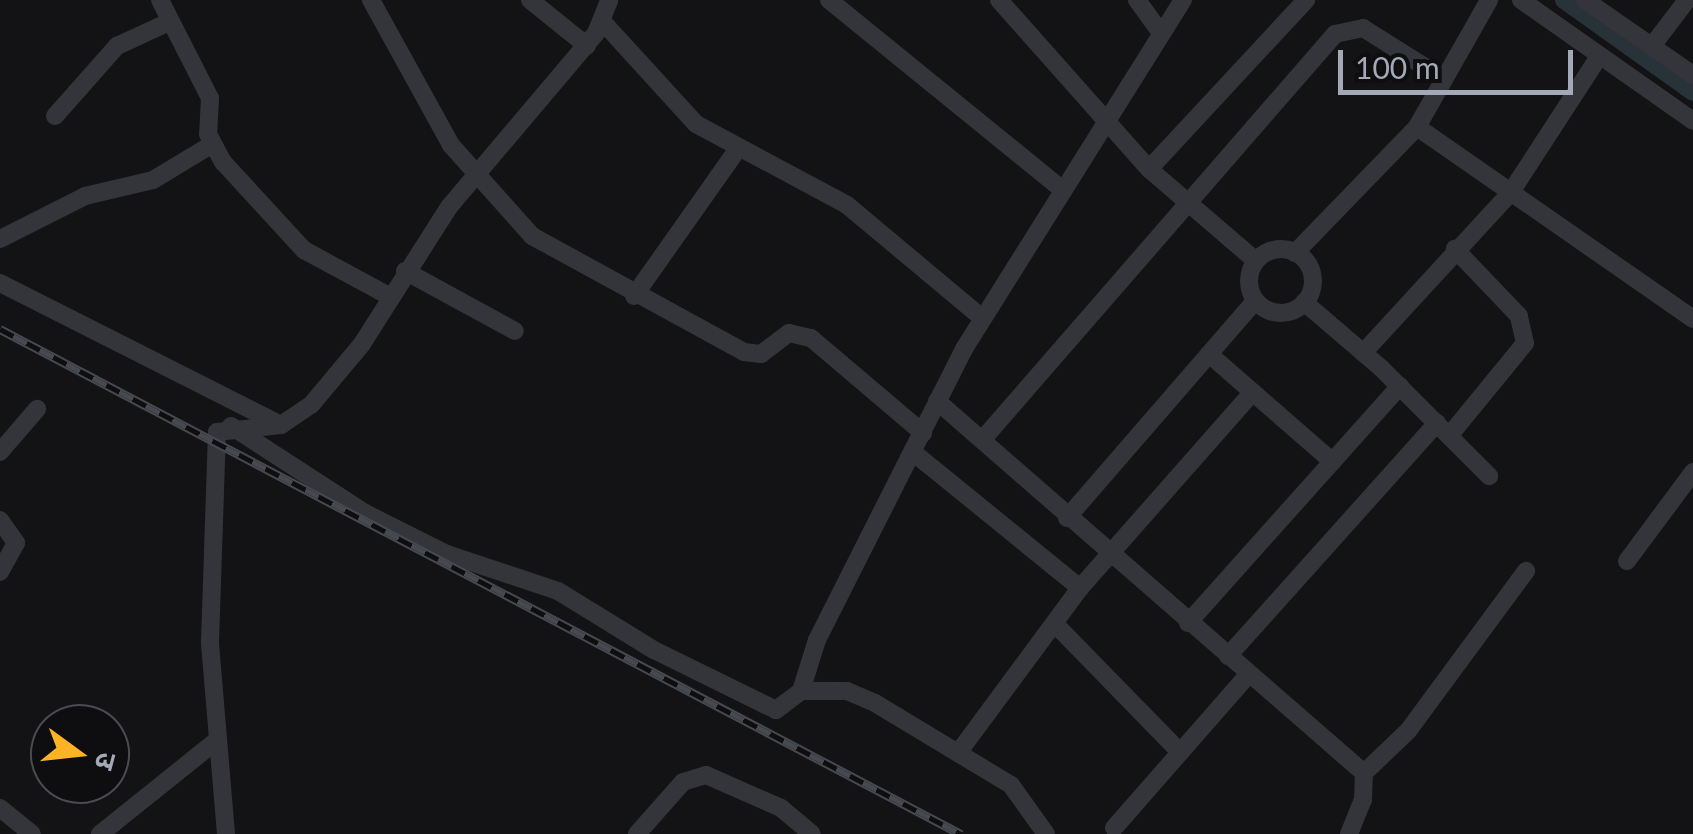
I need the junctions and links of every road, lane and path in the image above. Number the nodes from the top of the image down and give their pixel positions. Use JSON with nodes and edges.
{"nodes":[{"id":1,"x":160,"y":0,"type":"edge"},
{"id":2,"x":371,"y":0,"type":"edge"},
{"id":3,"x":530,"y":0,"type":"edge"},
{"id":4,"x":609,"y":0,"type":"edge"},
{"id":5,"x":829,"y":0,"type":"edge"},
{"id":6,"x":1000,"y":0,"type":"edge"},
{"id":7,"x":1137,"y":0,"type":"edge"},
{"id":8,"x":1184,"y":0,"type":"edge"},
{"id":9,"x":1306,"y":0,"type":"edge"},
{"id":10,"x":1489,"y":0,"type":"edge"},
{"id":11,"x":1521,"y":0,"type":"edge"},
{"id":12,"x":1687,"y":0,"type":"edge"},
{"id":13,"x":1589,"y":1,"type":"edge"},
{"id":14,"x":602,"y":20,"type":"junction"},
{"id":15,"x":169,"y":22,"type":"junction"},
{"id":16,"x":1161,"y":34,"type":"junction"},
{"id":17,"x":587,"y":46,"type":"junction"},
{"id":18,"x":1652,"y":46,"type":"junction"},
{"id":19,"x":1598,"y":58,"type":"junction"},
{"id":20,"x":1693,"y":75,"type":"edge"},
{"id":21,"x":1444,"y":78,"type":"junction"},
{"id":22,"x":55,"y":116,"type":"dead end"},
{"id":23,"x":1106,"y":120,"type":"junction"},
{"id":24,"x":1693,"y":121,"type":"edge"},
{"id":25,"x":1416,"y":127,"type":"junction"},
{"id":26,"x":211,"y":145,"type":"junction"},
{"id":27,"x":737,"y":150,"type":"junction"},
{"id":28,"x":1150,"y":169,"type":"junction"},
{"id":29,"x":474,"y":176,"type":"junction"},
{"id":30,"x":1060,"y":188,"type":"junction"},
{"id":31,"x":1512,"y":192,"type":"junction"},
{"id":32,"x":1190,"y":206,"type":"junction"},
{"id":33,"x":0,"y":239,"type":"edge"},
{"id":34,"x":1455,"y":248,"type":"junction"},
{"id":35,"x":1296,"y":253,"type":"junction"},
{"id":36,"x":1256,"y":261,"type":"junction"},
{"id":37,"x":405,"y":271,"type":"junction"},
{"id":38,"x":0,"y":283,"type":"edge"},
{"id":39,"x":634,"y":296,"type":"junction"},
{"id":40,"x":392,"y":297,"type":"junction"},
{"id":41,"x":1255,"y":301,"type":"junction"},
{"id":42,"x":1304,"y":302,"type":"junction"},
{"id":43,"x":982,"y":318,"type":"junction"},
{"id":44,"x":1693,"y":319,"type":"edge"},
{"id":45,"x":516,"y":330,"type":"dead end"},
{"id":46,"x":1363,"y":353,"type":"junction"},
{"id":47,"x":1209,"y":354,"type":"junction"},
{"id":48,"x":1400,"y":386,"type":"junction"},
{"id":49,"x":1252,"y":392,"type":"junction"},
{"id":50,"x":937,"y":401,"type":"junction"},
{"id":51,"x":37,"y":408,"type":"dead end"},
{"id":52,"x":281,"y":425,"type":"junction"},
{"id":53,"x":231,"y":426,"type":"junction"},
{"id":54,"x":1443,"y":429,"type":"junction"},
{"id":55,"x":923,"y":433,"type":"junction"},
{"id":56,"x":983,"y":438,"type":"junction"},
{"id":57,"x":0,"y":452,"type":"edge"},
{"id":58,"x":914,"y":453,"type":"junction"},
{"id":59,"x":1332,"y":462,"type":"junction"},
{"id":60,"x":1693,"y":472,"type":"edge"},
{"id":61,"x":1489,"y":476,"type":"dead end"},
{"id":62,"x":1067,"y":518,"type":"junction"},
{"id":63,"x":0,"y":520,"type":"edge"},
{"id":64,"x":1110,"y":557,"type":"junction"},
{"id":65,"x":1627,"y":561,"type":"dead end"},
{"id":66,"x":1526,"y":570,"type":"dead end"},
{"id":67,"x":0,"y":572,"type":"edge"},
{"id":68,"x":1080,"y":588,"type":"junction"},
{"id":69,"x":1188,"y":623,"type":"junction"},
{"id":70,"x":1055,"y":624,"type":"junction"},
{"id":71,"x":1228,"y":656,"type":"junction"},
{"id":72,"x":1248,"y":674,"type":"junction"},
{"id":73,"x":800,"y":691,"type":"junction"},
{"id":74,"x":214,"y":742,"type":"junction"},
{"id":75,"x":1180,"y":752,"type":"junction"},
{"id":76,"x":958,"y":753,"type":"junction"},
{"id":77,"x":1364,"y":773,"type":"junction"},
{"id":78,"x":0,"y":808,"type":"edge"},
{"id":79,"x":1114,"y":828,"type":"dead end"},
{"id":80,"x":32,"y":834,"type":"edge"},
{"id":81,"x":100,"y":834,"type":"edge"},
{"id":82,"x":226,"y":834,"type":"edge"},
{"id":83,"x":637,"y":834,"type":"edge"},
{"id":84,"x":812,"y":834,"type":"edge"},
{"id":85,"x":1046,"y":834,"type":"edge"},
{"id":86,"x":1349,"y":834,"type":"edge"}],
"edges":[{"from":1,"to":15,"type":"street"},
{"from":2,"to":29,"type":"street"},
{"from":3,"to":17,"type":"street"},
{"from":4,"to":14,"type":"street"},
{"from":5,"to":30,"type":"street"},
{"from":6,"to":23,"type":"street"},
{"from":7,"to":16,"type":"street"},
{"from":8,"to":16,"type":"street"},
{"from":9,"to":28,"type":"street"},
{"from":10,"to":21,"type":"street"},
{"from":11,"to":19,"type":"street"},
{"from":12,"to":18,"type":"street"},
{"from":13,"to":18,"type":"street"},
{"from":14,"to":17,"type":"street"},
{"from":14,"to":27,"type":"street"},
{"from":15,"to":22,"type":"street"},
{"from":15,"to":26,"type":"street"},
{"from":16,"to":23,"type":"street"},
{"from":17,"to":29,"type":"street"},
{"from":18,"to":20,"type":"street"},
{"from":19,"to":24,"type":"street"},
{"from":19,"to":31,"type":"street"},
{"from":21,"to":25,"type":"street"},
{"from":21,"to":32,"type":"street"},
{"from":23,"to":28,"type":"street"},
{"from":23,"to":30,"type":"street"},
{"from":25,"to":31,"type":"street"},
{"from":25,"to":35,"type":"street"},
{"from":26,"to":33,"type":"street"},
{"from":26,"to":40,"type":"street"},
{"from":27,"to":39,"type":"street"},
{"from":27,"to":43,"type":"street"},
{"from":28,"to":32,"type":"street"},
{"from":29,"to":37,"type":"street"},
{"from":29,"to":39,"type":"street"},
{"from":30,"to":43,"type":"street"},
{"from":31,"to":34,"type":"street"},
{"from":31,"to":44,"type":"street"},
{"from":32,"to":36,"type":"street"},
{"from":32,"to":56,"type":"street"},
{"from":34,"to":46,"type":"street"},
{"from":34,"to":54,"type":"street"},
{"from":35,"to":36,"type":"street"},
{"from":35,"to":42,"type":"street"},
{"from":36,"to":41,"type":"street"},
{"from":37,"to":40,"type":"street"},
{"from":37,"to":45,"type":"street"},
{"from":38,"to":52,"type":"street"},
{"from":39,"to":55,"type":"street"},
{"from":40,"to":52,"type":"street"},
{"from":41,"to":42,"type":"street"},
{"from":41,"to":47,"type":"street"},
{"from":42,"to":46,"type":"street"},
{"from":43,"to":50,"type":"street"},
{"from":46,"to":48,"type":"street"},
{"from":47,"to":49,"type":"street"},
{"from":47,"to":62,"type":"street"},
{"from":48,"to":54,"type":"street"},
{"from":48,"to":59,"type":"street"},
{"from":49,"to":59,"type":"street"},
{"from":49,"to":64,"type":"street"},
{"from":50,"to":55,"type":"street"},
{"from":50,"to":56,"type":"street"},
{"from":51,"to":57,"type":"street"},
{"from":52,"to":53,"type":"street"},
{"from":53,"to":73,"type":"street"},
{"from":53,"to":74,"type":"street"},
{"from":54,"to":61,"type":"street"},
{"from":54,"to":71,"type":"street"},
{"from":55,"to":58,"type":"street"},
{"from":56,"to":62,"type":"street"},
{"from":58,"to":68,"type":"street"},
{"from":58,"to":73,"type":"street"},
{"from":59,"to":69,"type":"street"},
{"from":60,"to":65,"type":"street"},
{"from":62,"to":64,"type":"street"},
{"from":63,"to":67,"type":"street"},
{"from":64,"to":68,"type":"street"},
{"from":64,"to":69,"type":"street"},
{"from":66,"to":77,"type":"street"},
{"from":68,"to":70,"type":"street"},
{"from":69,"to":71,"type":"street"},
{"from":70,"to":75,"type":"street"},
{"from":70,"to":76,"type":"street"},
{"from":71,"to":72,"type":"street"},
{"from":72,"to":75,"type":"street"},
{"from":72,"to":77,"type":"street"},
{"from":73,"to":76,"type":"street"},
{"from":74,"to":81,"type":"street"},
{"from":74,"to":82,"type":"street"},
{"from":75,"to":79,"type":"street"},
{"from":76,"to":85,"type":"street"},
{"from":77,"to":86,"type":"street"},
{"from":78,"to":80,"type":"street"},
{"from":83,"to":84,"type":"street"}]}
